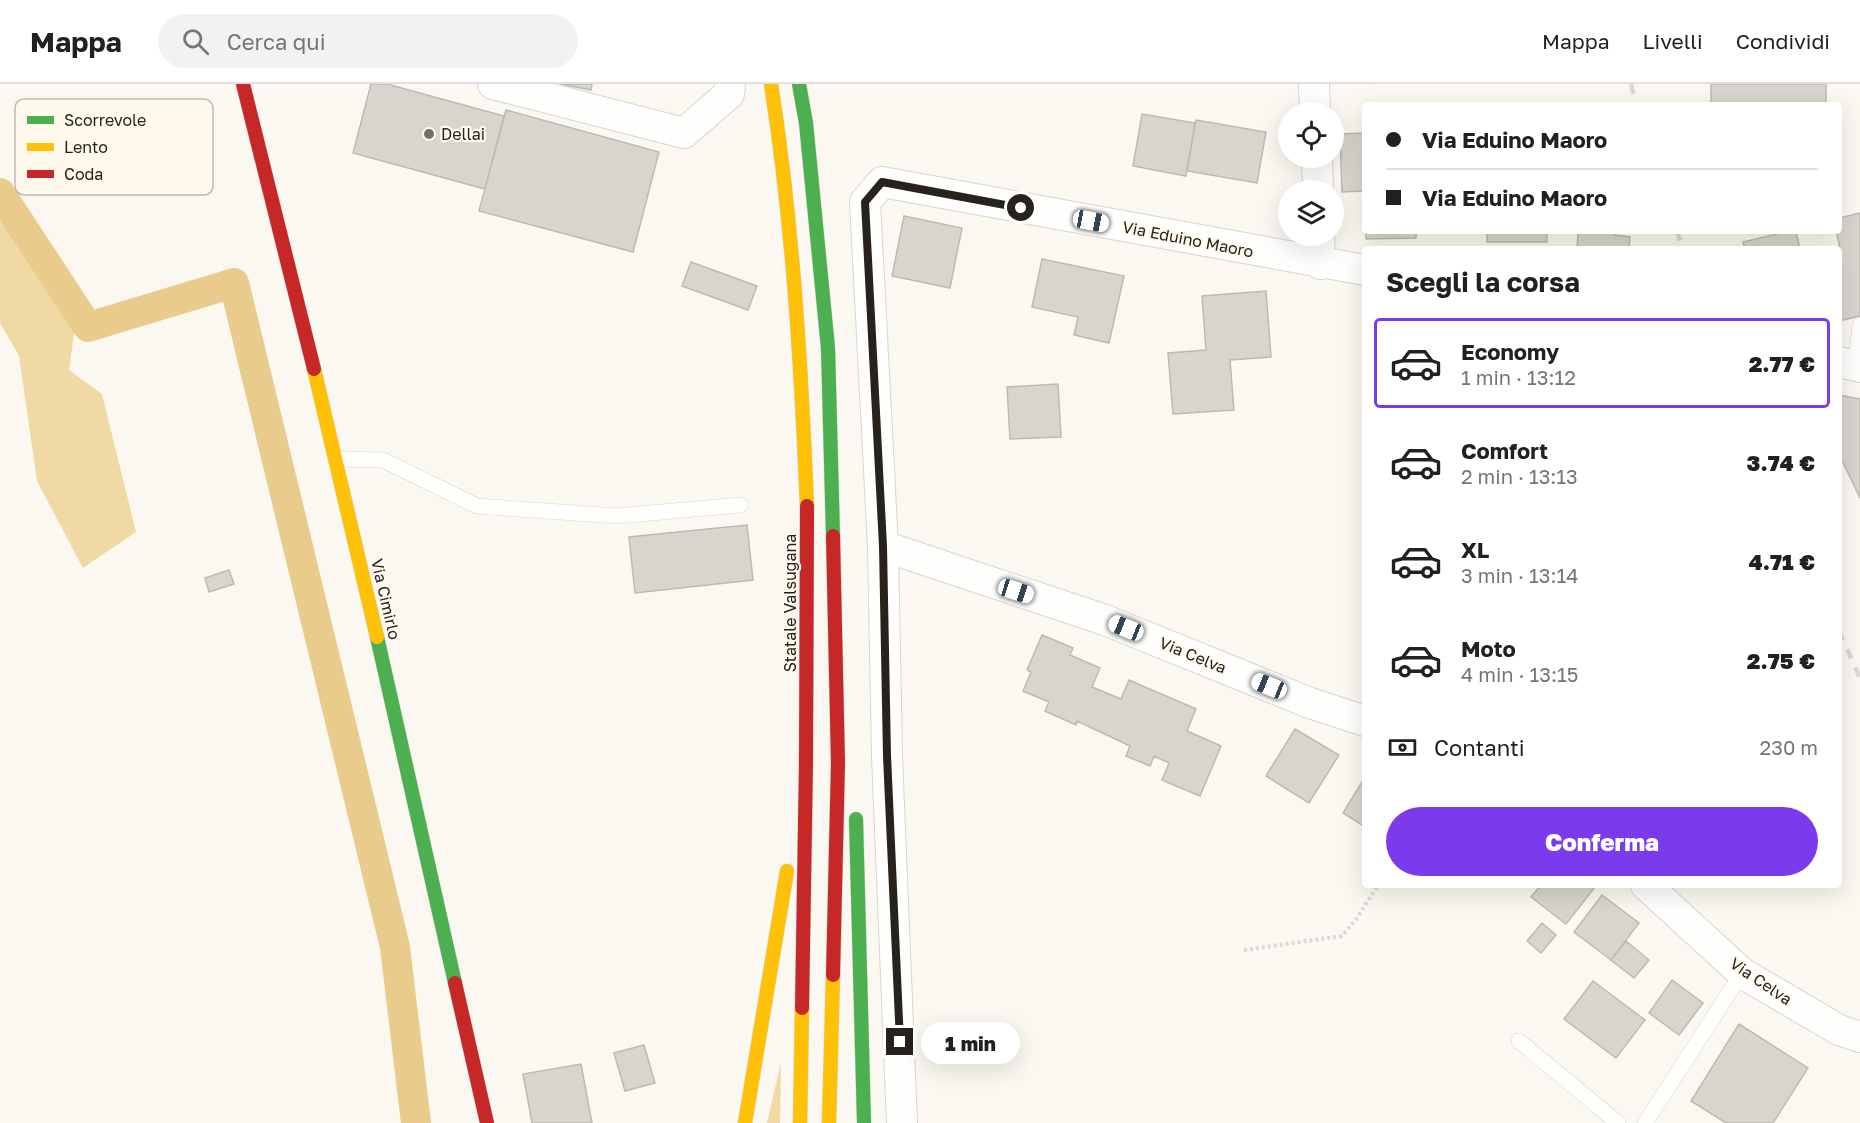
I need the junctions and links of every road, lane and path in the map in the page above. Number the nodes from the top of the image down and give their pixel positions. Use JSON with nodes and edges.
{"nodes":[{"id":1,"x":243,"y":84,"type":"edge"},
{"id":2,"x":493,"y":84,"type":"edge"},
{"id":3,"x":730,"y":84,"type":"edge"},
{"id":4,"x":771,"y":84,"type":"edge"},
{"id":5,"x":799,"y":84,"type":"edge"},
{"id":6,"x":1314,"y":84,"type":"edge"},
{"id":7,"x":1315,"y":102,"type":"edge"},
{"id":8,"x":1320,"y":250,"type":"edge"},
{"id":9,"x":1362,"y":269,"type":"edge"},
{"id":10,"x":1860,"y":325,"type":"edge"},
{"id":11,"x":1852,"y":365,"type":"edge"},
{"id":12,"x":337,"y":459,"type":"junction"},
{"id":13,"x":741,"y":505,"type":"dead end"},
{"id":14,"x":883,"y":546,"type":"junction"},
{"id":15,"x":1362,"y":720,"type":"edge"},
{"id":16,"x":806,"y":763,"type":"junction"},
{"id":17,"x":838,"y":763,"type":"junction"},
{"id":18,"x":1376,"y":888,"type":"edge"},
{"id":19,"x":1649,"y":888,"type":"edge"},
{"id":20,"x":1244,"y":950,"type":"dead end"},
{"id":21,"x":1742,"y":973,"type":"junction"},
{"id":22,"x":1860,"y":1037,"type":"edge"},
{"id":23,"x":1519,"y":1041,"type":"dead end"},
{"id":24,"x":487,"y":1123,"type":"edge"},
{"id":25,"x":745,"y":1123,"type":"edge"},
{"id":26,"x":800,"y":1123,"type":"edge"},
{"id":27,"x":829,"y":1123,"type":"edge"},
{"id":28,"x":864,"y":1123,"type":"edge"},
{"id":29,"x":902,"y":1123,"type":"edge"},
{"id":30,"x":1617,"y":1123,"type":"edge"},
{"id":31,"x":1645,"y":1123,"type":"edge"}],
"edges":[{"from":1,"to":12,"type":"main road","name":"Via Cimirlo"},
{"from":2,"to":3,"type":"street"},
{"from":4,"to":16,"type":"main road","name":"Statale Valsugana"},
{"from":5,"to":17,"type":"main road"},
{"from":6,"to":7,"type":"street"},
{"from":8,"to":9,"type":"street","name":"Via Eduino Maoro"},
{"from":8,"to":14,"type":"street","name":"Via Eduino Maoro"},
{"from":10,"to":11,"type":"lane"},
{"from":12,"to":13,"type":"lane"},
{"from":12,"to":24,"type":"main road","name":"Via Cimirlo"},
{"from":14,"to":15,"type":"street","name":"Via Celva"},
{"from":14,"to":29,"type":"street","name":"Via Eduino Maoro"},
{"from":16,"to":25,"type":"main road"},
{"from":16,"to":26,"type":"main road","name":"Statale Valsugana"},
{"from":17,"to":27,"type":"main road"},
{"from":17,"to":28,"type":"main road"},
{"from":18,"to":20,"type":"path"},
{"from":19,"to":21,"type":"street","name":"Via Celva"},
{"from":21,"to":22,"type":"street","name":"Via Celva"},
{"from":21,"to":31,"type":"lane"},
{"from":23,"to":30,"type":"lane"}]}
